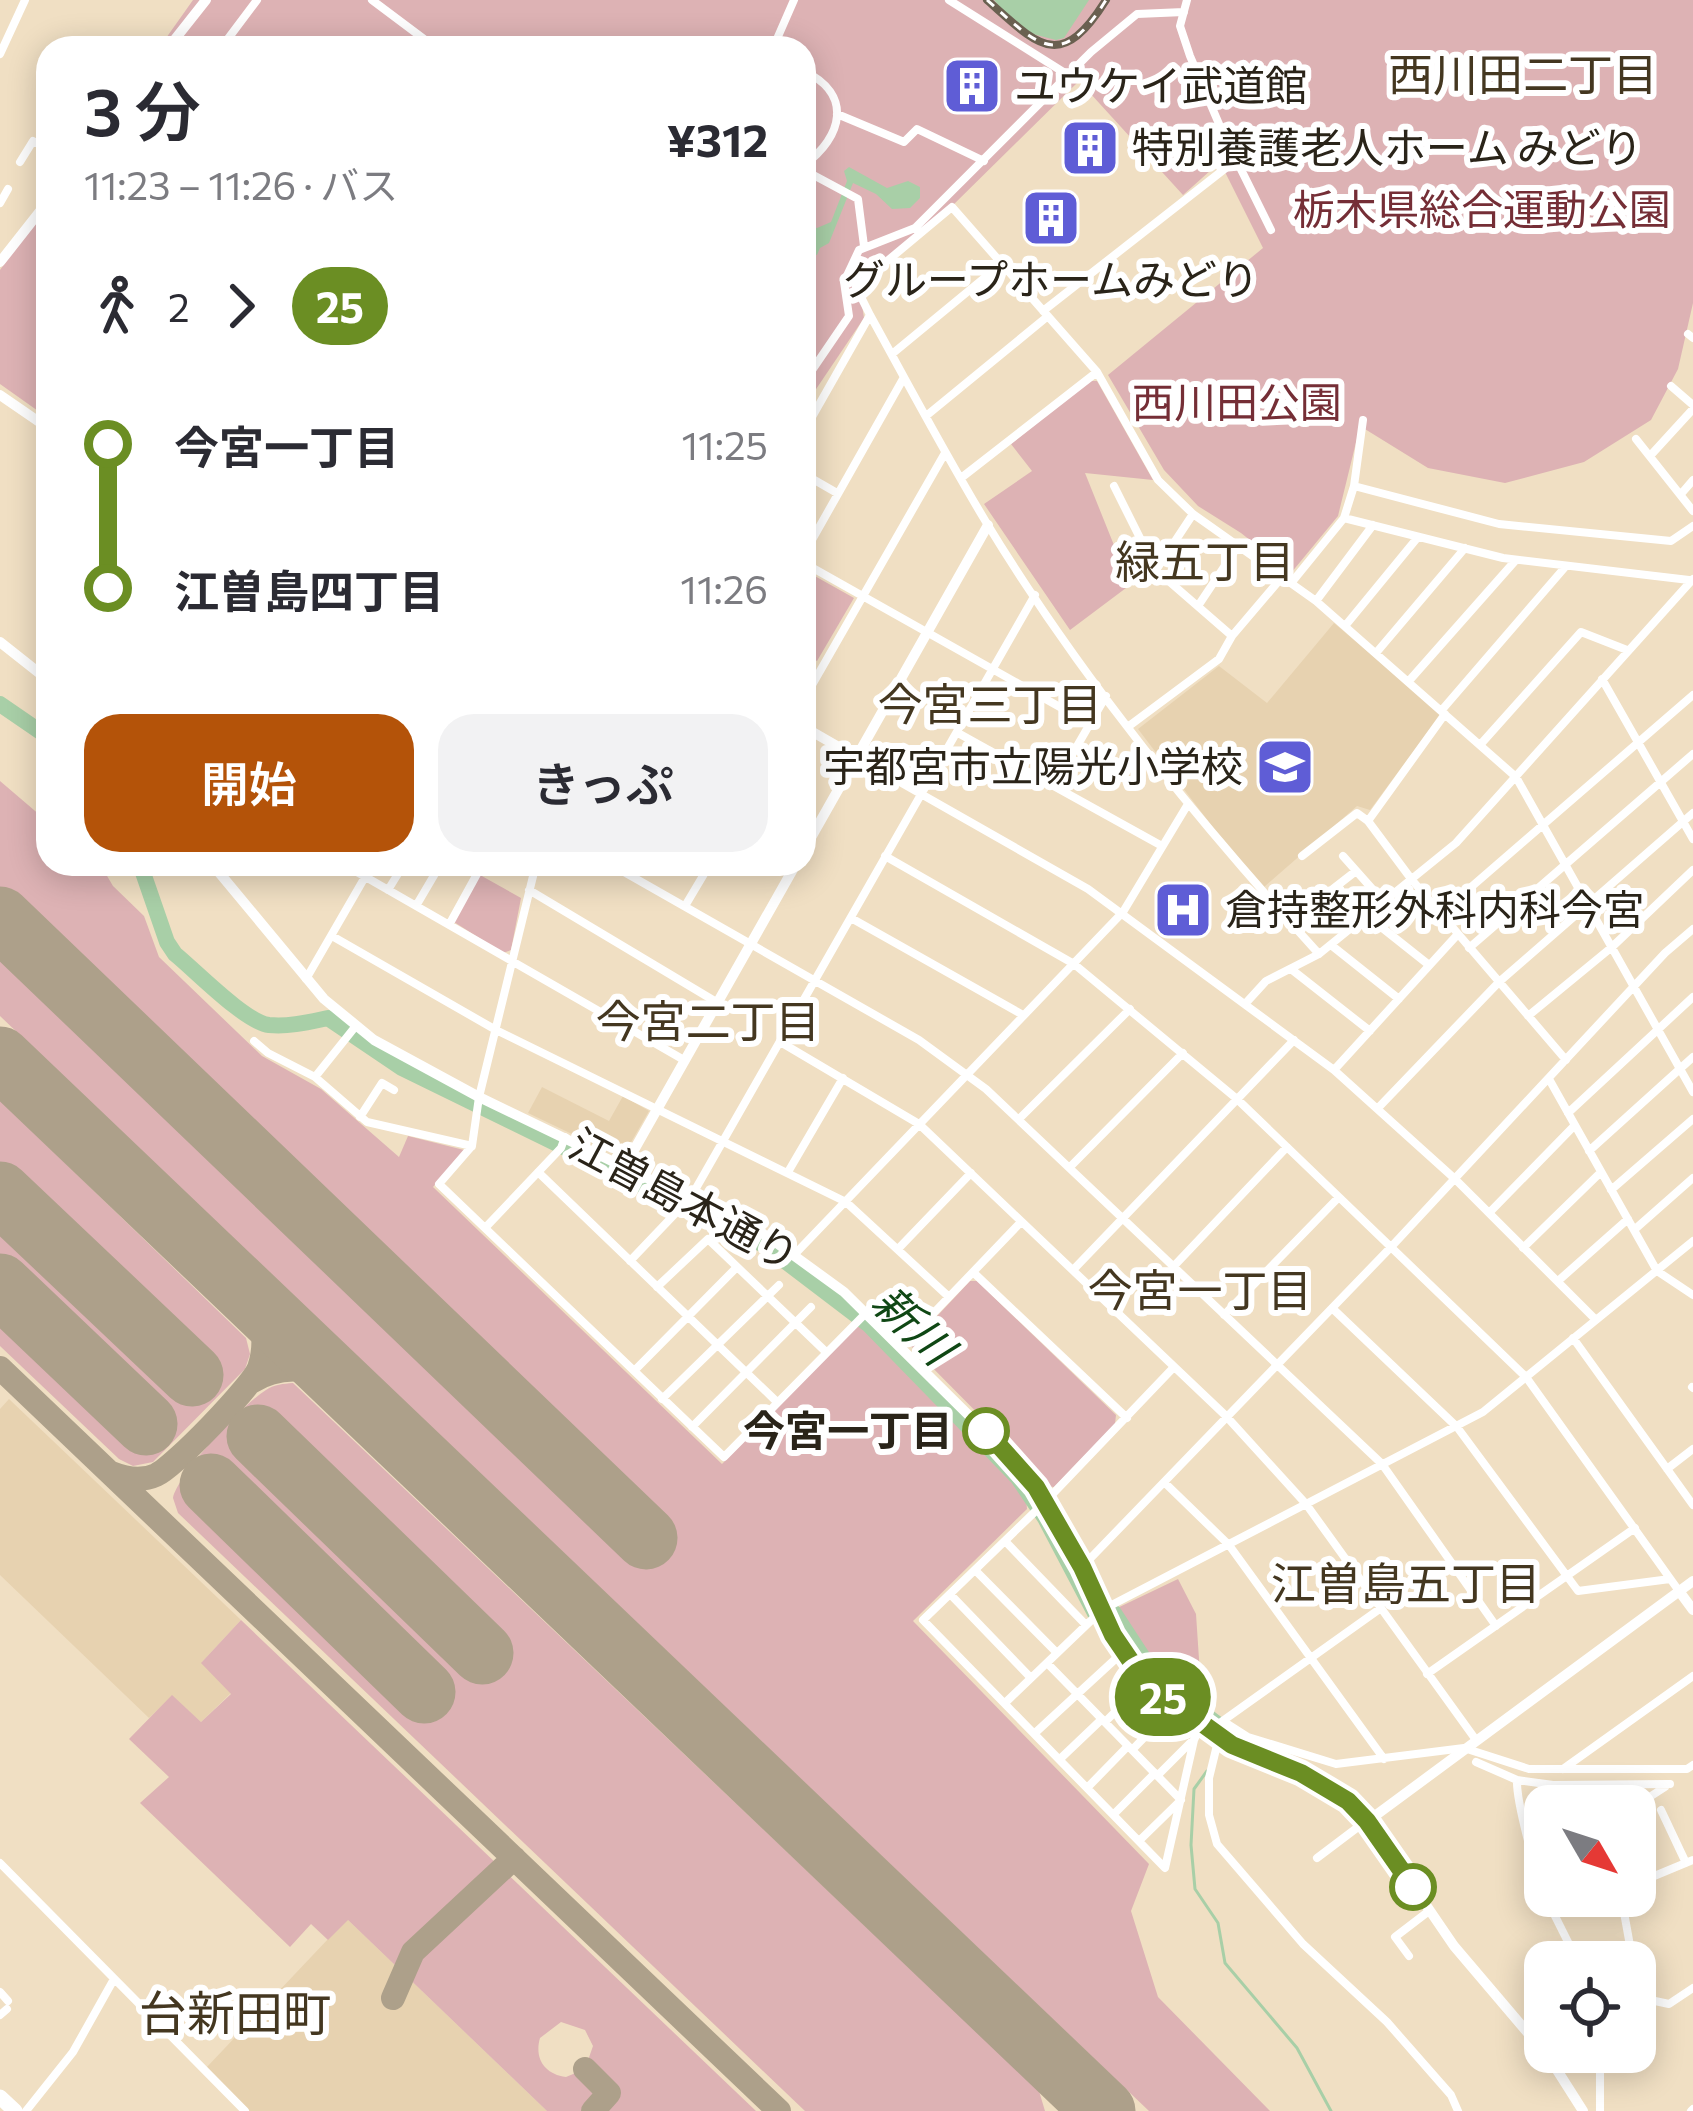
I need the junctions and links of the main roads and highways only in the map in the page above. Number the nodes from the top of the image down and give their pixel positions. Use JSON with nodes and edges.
{"nodes":[{"id":1,"x":0,"y":2097,"type":"edge"},
{"id":2,"x":16,"y":2111,"type":"edge"}],
"edges":[{"from":1,"to":2,"type":"highway"}]}
